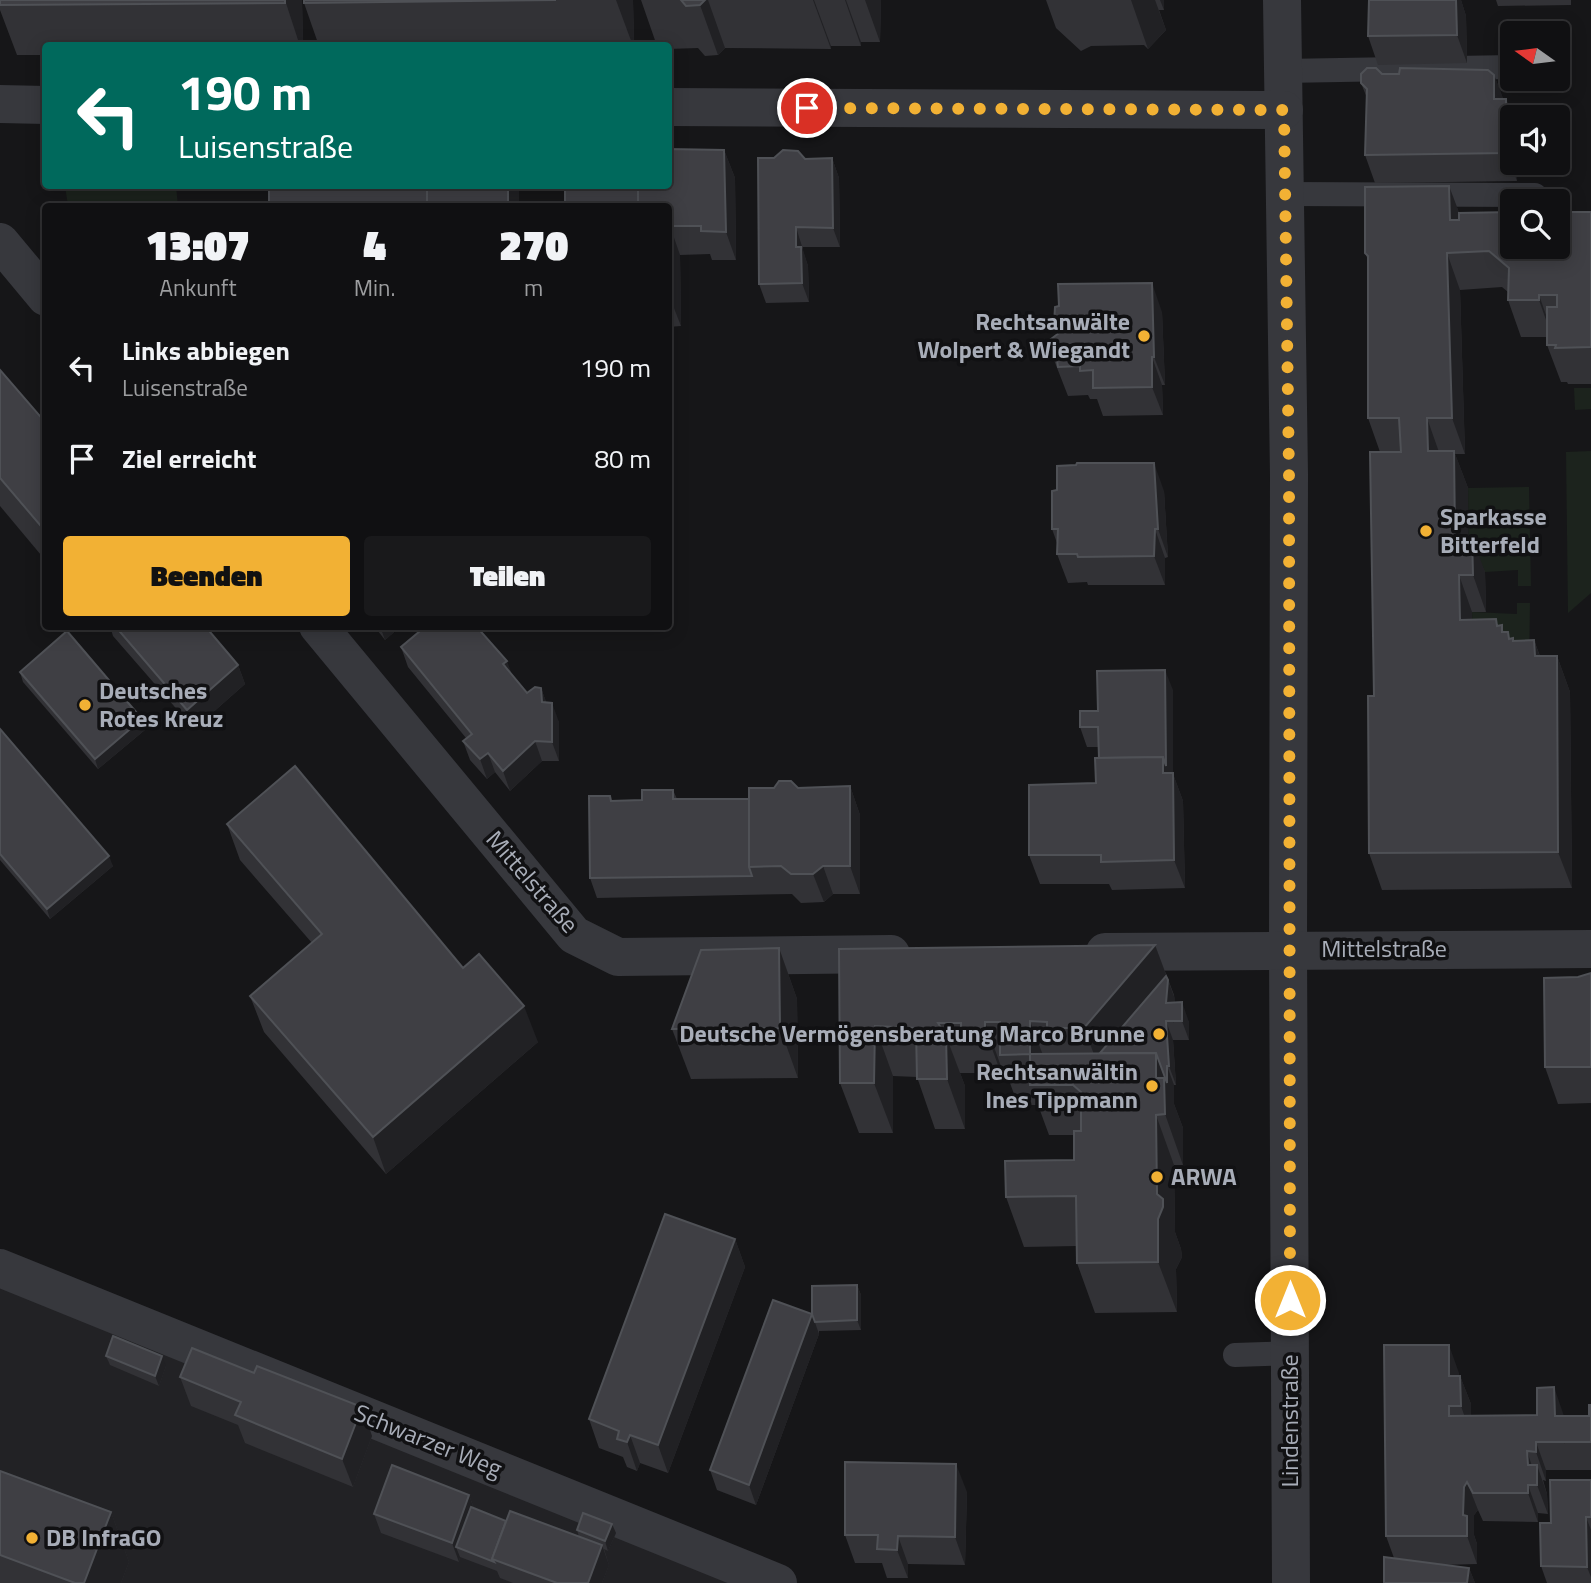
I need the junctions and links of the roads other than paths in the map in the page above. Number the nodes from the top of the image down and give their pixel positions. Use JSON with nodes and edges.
{"nodes":[{"id":1,"x":1282,"y":0,"type":"edge"},
{"id":2,"x":1500,"y":67,"type":"edge"},
{"id":3,"x":1283,"y":71,"type":"junction"},
{"id":4,"x":0,"y":104,"type":"edge"},
{"id":5,"x":42,"y":105,"type":"edge"},
{"id":6,"x":672,"y":107,"type":"edge"},
{"id":7,"x":1284,"y":110,"type":"junction"},
{"id":8,"x":1284,"y":194,"type":"junction"},
{"id":9,"x":1500,"y":195,"type":"edge"},
{"id":10,"x":0,"y":242,"type":"edge"},
{"id":11,"x":42,"y":292,"type":"edge"},
{"id":12,"x":321,"y":630,"type":"edge"},
{"id":13,"x":1288,"y":949,"type":"junction"},
{"id":14,"x":1591,"y":949,"type":"edge"},
{"id":15,"x":1066,"y":952,"type":"edge"},
{"id":16,"x":926,"y":954,"type":"edge"},
{"id":17,"x":0,"y":1268,"type":"edge"},
{"id":18,"x":1290,"y":1353,"type":"junction"},
{"id":19,"x":1235,"y":1354,"type":"dead end"},
{"id":20,"x":778,"y":1583,"type":"edge"},
{"id":21,"x":1291,"y":1583,"type":"edge"}],
"edges":[{"from":1,"to":3,"type":"street","name":"Lindenstraße"},
{"from":2,"to":3,"type":"lane"},
{"from":3,"to":7,"type":"street","name":"Lindenstraße"},
{"from":4,"to":5,"type":"street"},
{"from":6,"to":7,"type":"street"},
{"from":7,"to":8,"type":"street","name":"Lindenstraße"},
{"from":8,"to":9,"type":"lane"},
{"from":8,"to":13,"type":"street","name":"Lindenstraße"},
{"from":10,"to":11,"type":"street"},
{"from":12,"to":16,"type":"street","name":"Mittelstraße"},
{"from":13,"to":14,"type":"street","name":"Mittelstraße"},
{"from":13,"to":15,"type":"street","name":"Mittelstraße"},
{"from":13,"to":18,"type":"street","name":"Lindenstraße"},
{"from":17,"to":20,"type":"street","name":"Schwarzer Weg"},
{"from":18,"to":19,"type":"lane"},
{"from":18,"to":21,"type":"street","name":"Lindenstraße"}]}
